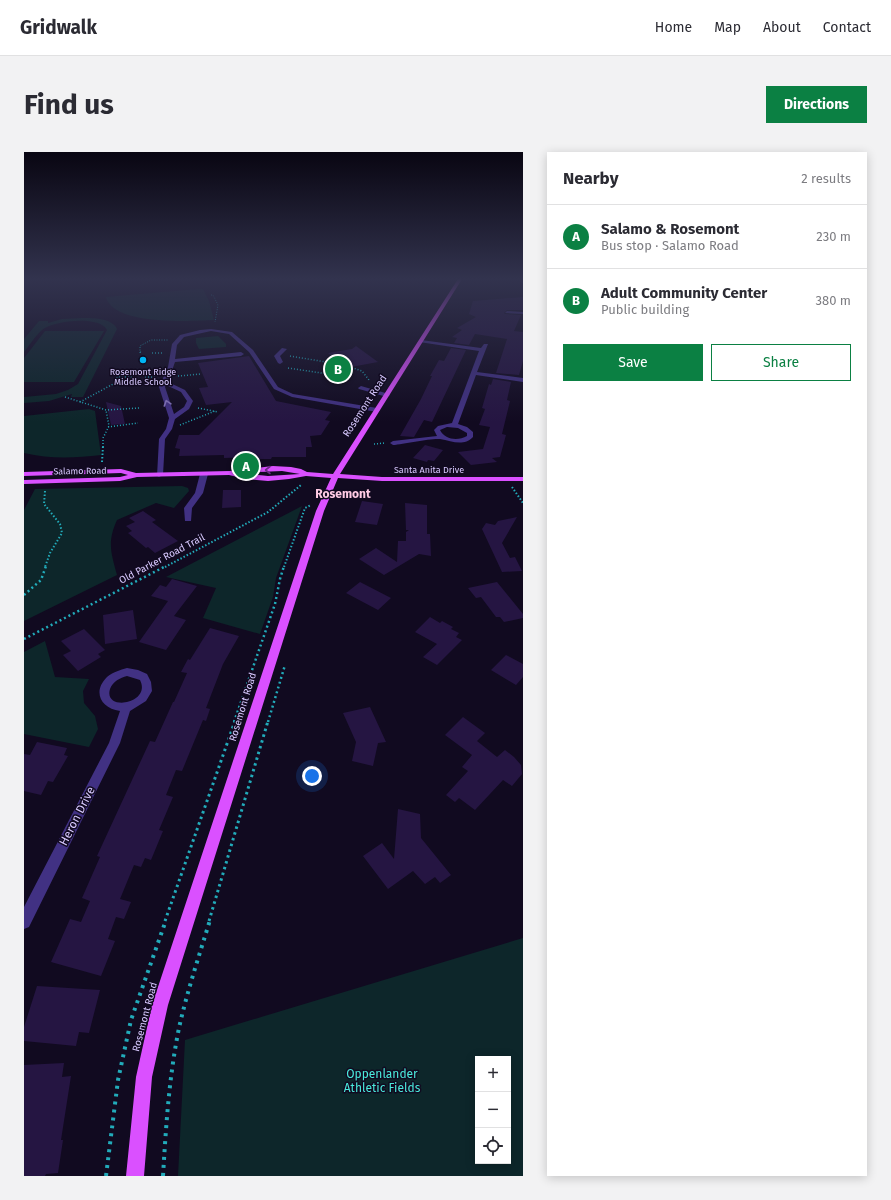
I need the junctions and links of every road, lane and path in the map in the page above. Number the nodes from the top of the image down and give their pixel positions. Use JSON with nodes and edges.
{"nodes":[{"id":1,"x":213,"y":327,"type":"edge"},
{"id":2,"x":430,"y":327,"type":"edge"},
{"id":3,"x":212,"y":330,"type":"junction"},
{"id":4,"x":421,"y":341,"type":"junction"},
{"id":5,"x":173,"y":342,"type":"junction"},
{"id":6,"x":486,"y":345,"type":"dead end"},
{"id":7,"x":223,"y":348,"type":"dead end"},
{"id":8,"x":284,"y":349,"type":"dead end"},
{"id":9,"x":482,"y":350,"type":"junction"},
{"id":10,"x":142,"y":353,"type":"dead end"},
{"id":11,"x":152,"y":353,"type":"dead end"},
{"id":12,"x":165,"y":353,"type":"dead end"},
{"id":13,"x":241,"y":354,"type":"dead end"},
{"id":14,"x":226,"y":355,"type":"junction"},
{"id":15,"x":278,"y":355,"type":"junction"},
{"id":16,"x":172,"y":360,"type":"junction"},
{"id":17,"x":178,"y":360,"type":"junction"},
{"id":18,"x":280,"y":362,"type":"dead end"},
{"id":19,"x":326,"y":362,"type":"junction"},
{"id":20,"x":334,"y":363,"type":"junction"},
{"id":21,"x":328,"y":366,"type":"dead end"},
{"id":22,"x":335,"y":367,"type":"dead end"},
{"id":23,"x":288,"y":368,"type":"dead end"},
{"id":24,"x":352,"y":373,"type":"dead end"},
{"id":25,"x":473,"y":373,"type":"junction"},
{"id":26,"x":201,"y":374,"type":"dead end"},
{"id":27,"x":134,"y":377,"type":"dead end"},
{"id":28,"x":145,"y":377,"type":"dead end"},
{"id":29,"x":160,"y":377,"type":"dead end"},
{"id":30,"x":177,"y":377,"type":"junction"},
{"id":31,"x":523,"y":380,"type":"edge"},
{"id":32,"x":182,"y":381,"type":"dead end"},
{"id":33,"x":369,"y":381,"type":"dead end"},
{"id":34,"x":166,"y":382,"type":"junction"},
{"id":35,"x":362,"y":388,"type":"dead end"},
{"id":36,"x":387,"y":395,"type":"junction"},
{"id":37,"x":65,"y":397,"type":"dead end"},
{"id":38,"x":80,"y":402,"type":"junction"},
{"id":39,"x":198,"y":403,"type":"dead end"},
{"id":40,"x":193,"y":407,"type":"dead end"},
{"id":41,"x":139,"y":408,"type":"dead end"},
{"id":42,"x":196,"y":409,"type":"junction"},
{"id":43,"x":106,"y":410,"type":"junction"},
{"id":44,"x":377,"y":410,"type":"junction"},
{"id":45,"x":215,"y":411,"type":"junction"},
{"id":46,"x":218,"y":412,"type":"dead end"},
{"id":47,"x":172,"y":418,"type":"junction"},
{"id":48,"x":181,"y":422,"type":"dead end"},
{"id":49,"x":138,"y":423,"type":"dead end"},
{"id":50,"x":179,"y":424,"type":"junction"},
{"id":51,"x":455,"y":425,"type":"junction"},
{"id":52,"x":108,"y":427,"type":"junction"},
{"id":53,"x":176,"y":428,"type":"dead end"},
{"id":54,"x":442,"y":437,"type":"junction"},
{"id":55,"x":393,"y":443,"type":"dead end"},
{"id":56,"x":101,"y":467,"type":"dead end"},
{"id":57,"x":24,"y":474,"type":"edge"},
{"id":58,"x":204,"y":474,"type":"junction"},
{"id":59,"x":137,"y":475,"type":"junction"},
{"id":60,"x":159,"y":475,"type":"junction"},
{"id":61,"x":335,"y":476,"type":"junction"},
{"id":62,"x":523,"y":479,"type":"edge"},
{"id":63,"x":48,"y":481,"type":"junction"},
{"id":64,"x":24,"y":482,"type":"edge"},
{"id":65,"x":301,"y":485,"type":"dead end"},
{"id":66,"x":512,"y":487,"type":"dead end"},
{"id":67,"x":523,"y":503,"type":"edge"},
{"id":68,"x":305,"y":508,"type":"dead end"},
{"id":69,"x":188,"y":518,"type":"dead end"},
{"id":70,"x":24,"y":596,"type":"edge"},
{"id":71,"x":24,"y":639,"type":"edge"},
{"id":72,"x":285,"y":663,"type":"dead end"},
{"id":73,"x":126,"y":708,"type":"dead end"},
{"id":74,"x":24,"y":922,"type":"edge"},
{"id":75,"x":106,"y":1176,"type":"edge"},
{"id":76,"x":135,"y":1176,"type":"edge"},
{"id":77,"x":163,"y":1176,"type":"edge"}],
"edges":[{"from":1,"to":3,"type":"path"},
{"from":2,"to":4,"type":"main road","name":"Rosemont Road"},
{"from":3,"to":5,"type":"street"},
{"from":3,"to":44,"type":"street"},
{"from":4,"to":9,"type":"street"},
{"from":4,"to":36,"type":"main road","name":"Rosemont Road"},
{"from":5,"to":10,"type":"path"},
{"from":5,"to":16,"type":"street"},
{"from":6,"to":9,"type":"street"},
{"from":7,"to":14,"type":"street"},
{"from":8,"to":15,"type":"street"},
{"from":9,"to":25,"type":"street"},
{"from":11,"to":12,"type":"path"},
{"from":13,"to":14,"type":"street"},
{"from":14,"to":17,"type":"street"},
{"from":15,"to":18,"type":"street"},
{"from":15,"to":19,"type":"path"},
{"from":16,"to":17,"type":"street"},
{"from":16,"to":34,"type":"street"},
{"from":17,"to":30,"type":"path"},
{"from":19,"to":20,"type":"path"},
{"from":19,"to":21,"type":"path"},
{"from":20,"to":22,"type":"path"},
{"from":20,"to":33,"type":"path"},
{"from":23,"to":24,"type":"path"},
{"from":25,"to":31,"type":"street"},
{"from":25,"to":51,"type":"street"},
{"from":26,"to":30,"type":"path"},
{"from":27,"to":38,"type":"path"},
{"from":28,"to":29,"type":"path"},
{"from":30,"to":32,"type":"path"},
{"from":47,"to":34,"type":"street","one_way":true},
{"from":34,"to":47,"type":"street"},
{"from":35,"to":36,"type":"street"},
{"from":36,"to":44,"type":"main road","name":"Rosemont Road"},
{"from":37,"to":38,"type":"path"},
{"from":38,"to":43,"type":"path"},
{"from":39,"to":42,"type":"path"},
{"from":40,"to":42,"type":"path"},
{"from":41,"to":43,"type":"path"},
{"from":42,"to":45,"type":"path"},
{"from":43,"to":52,"type":"path"},
{"from":44,"to":61,"type":"main road","name":"Rosemont Road"},
{"from":45,"to":46,"type":"path"},
{"from":45,"to":50,"type":"path"},
{"from":47,"to":60,"type":"street"},
{"from":48,"to":50,"type":"path"},
{"from":49,"to":52,"type":"path"},
{"from":50,"to":53,"type":"path"},
{"from":51,"to":54,"type":"street"},
{"from":51,"to":54,"type":"street"},
{"from":52,"to":56,"type":"path"},
{"from":54,"to":55,"type":"street"},
{"from":57,"to":59,"type":"main road","name":"Salamo Road"},
{"from":58,"to":60,"type":"main road","name":"Salamo Road"},
{"from":58,"to":61,"type":"main road","name":"Salamo Road"},
{"from":58,"to":69,"type":"street"},
{"from":59,"to":60,"type":"main road","name":"Salamo Road"},
{"from":59,"to":63,"type":"main road","name":"Salamo Road"},
{"from":61,"to":62,"type":"main road","name":"Santa Anita Drive"},
{"from":61,"to":76,"type":"main road","name":"Rosemont Road"},
{"from":63,"to":64,"type":"main road","name":"Salamo Road"},
{"from":63,"to":70,"type":"path"},
{"from":65,"to":71,"type":"path","name":"Old Parker Road Trail"},
{"from":66,"to":67,"type":"path"},
{"from":68,"to":75,"type":"path"},
{"from":72,"to":77,"type":"path"},
{"from":73,"to":74,"type":"street","name":"Heron Drive"}]}
